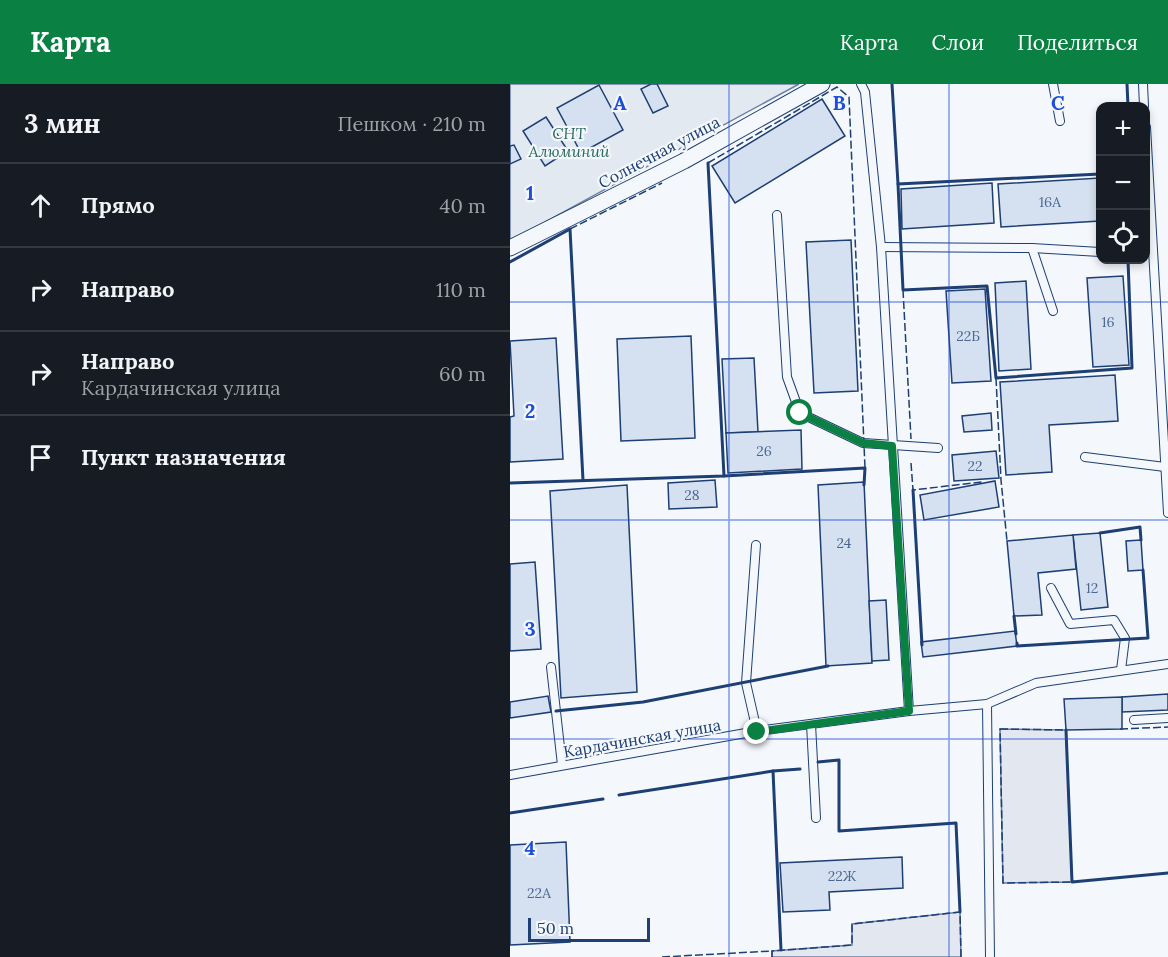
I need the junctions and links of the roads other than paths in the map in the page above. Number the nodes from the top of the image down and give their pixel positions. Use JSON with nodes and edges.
{"nodes":[{"id":1,"x":822,"y":84,"type":"edge"},
{"id":2,"x":861,"y":84,"type":"edge"},
{"id":3,"x":1053,"y":84,"type":"edge"},
{"id":4,"x":1143,"y":84,"type":"edge"},
{"id":5,"x":1144,"y":102,"type":"edge"},
{"id":6,"x":1060,"y":121,"type":"dead end"},
{"id":7,"x":1147,"y":156,"type":"edge"},
{"id":8,"x":1148,"y":210,"type":"edge"},
{"id":9,"x":777,"y":215,"type":"dead end"},
{"id":10,"x":881,"y":247,"type":"junction"},
{"id":11,"x":510,"y":248,"type":"edge"},
{"id":12,"x":1032,"y":248,"type":"junction"},
{"id":13,"x":1096,"y":252,"type":"edge"},
{"id":14,"x":1150,"y":264,"type":"edge"},
{"id":15,"x":1053,"y":311,"type":"dead end"},
{"id":16,"x":892,"y":446,"type":"junction"},
{"id":17,"x":938,"y":448,"type":"dead end"},
{"id":18,"x":1085,"y":457,"type":"dead end"},
{"id":19,"x":1165,"y":467,"type":"junction"},
{"id":20,"x":1168,"y":513,"type":"edge"},
{"id":21,"x":756,"y":545,"type":"dead end"},
{"id":22,"x":1051,"y":588,"type":"dead end"},
{"id":23,"x":1168,"y":664,"type":"edge"},
{"id":24,"x":551,"y":667,"type":"dead end"},
{"id":25,"x":1121,"y":670,"type":"junction"},
{"id":26,"x":987,"y":704,"type":"junction"},
{"id":27,"x":909,"y":711,"type":"junction"},
{"id":28,"x":1168,"y":718,"type":"edge"},
{"id":29,"x":1134,"y":720,"type":"dead end"},
{"id":30,"x":811,"y":724,"type":"junction"},
{"id":31,"x":757,"y":732,"type":"junction"},
{"id":32,"x":562,"y":765,"type":"junction"},
{"id":33,"x":510,"y":775,"type":"edge"},
{"id":34,"x":816,"y":818,"type":"dead end"},
{"id":35,"x":990,"y":957,"type":"edge"}],
"edges":[{"from":1,"to":11,"type":"street","name":"Солнечная улица"},
{"from":2,"to":10,"type":"lane"},
{"from":3,"to":6,"type":"lane"},
{"from":4,"to":5,"type":"lane"},
{"from":7,"to":8,"type":"lane"},
{"from":9,"to":16,"type":"lane"},
{"from":10,"to":12,"type":"lane"},
{"from":10,"to":16,"type":"lane"},
{"from":12,"to":13,"type":"lane"},
{"from":12,"to":15,"type":"lane"},
{"from":14,"to":19,"type":"lane"},
{"from":16,"to":17,"type":"lane"},
{"from":16,"to":27,"type":"lane"},
{"from":18,"to":19,"type":"lane"},
{"from":19,"to":20,"type":"lane"},
{"from":21,"to":31,"type":"lane"},
{"from":22,"to":25,"type":"lane"},
{"from":23,"to":25,"type":"lane","name":"Кардачинская улица"},
{"from":24,"to":32,"type":"lane"},
{"from":25,"to":26,"type":"lane","name":"Кардачинская улица"},
{"from":26,"to":27,"type":"lane","name":"Кардачинская улица"},
{"from":26,"to":35,"type":"lane"},
{"from":27,"to":30,"type":"lane","name":"Кардачинская улица"},
{"from":28,"to":29,"type":"lane"},
{"from":30,"to":31,"type":"lane","name":"Кардачинская улица"},
{"from":30,"to":34,"type":"lane"},
{"from":31,"to":32,"type":"lane","name":"Кардачинская улица"},
{"from":32,"to":33,"type":"lane","name":"Кардачинская улица"}]}
